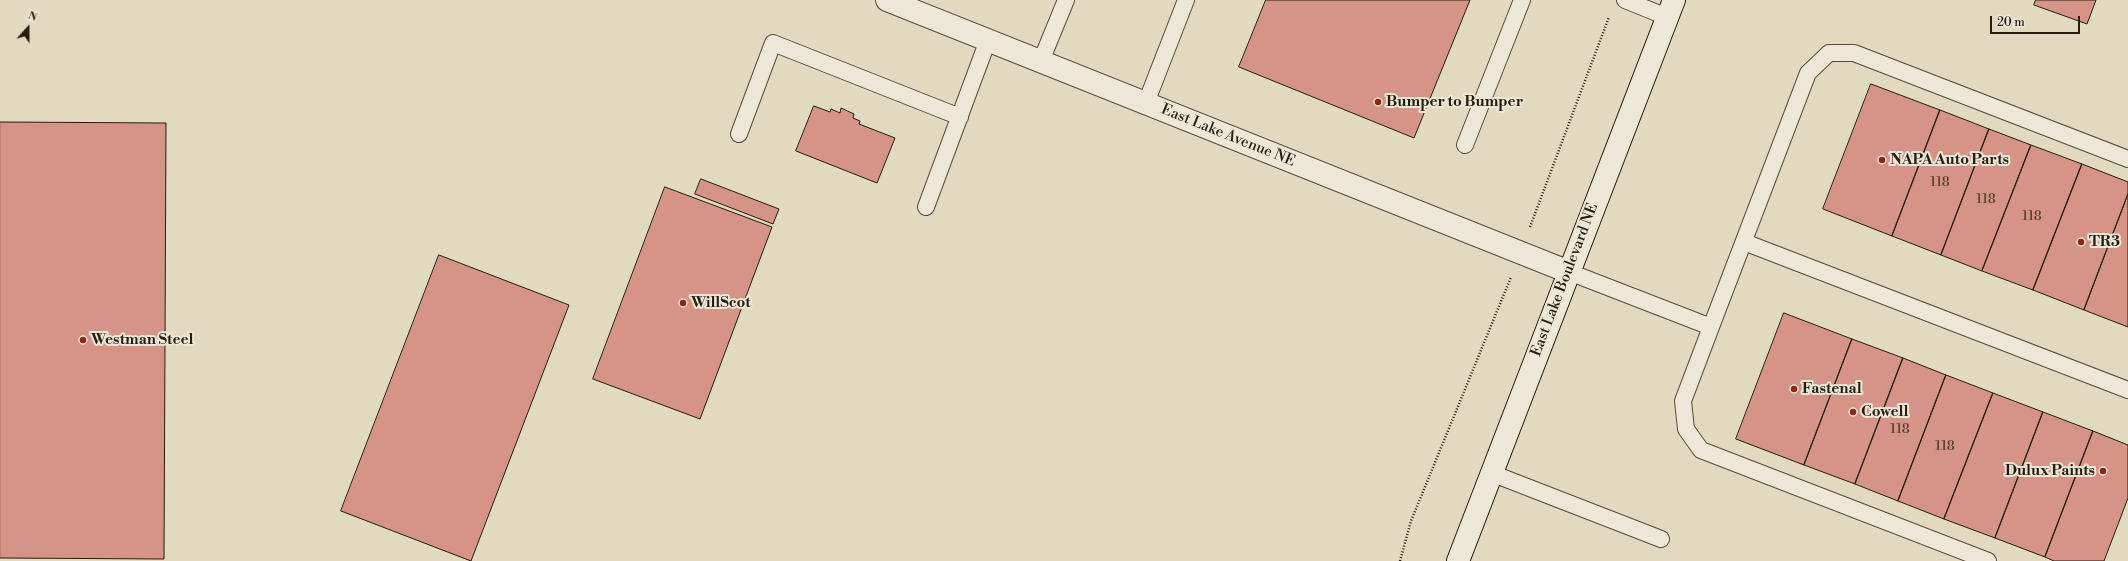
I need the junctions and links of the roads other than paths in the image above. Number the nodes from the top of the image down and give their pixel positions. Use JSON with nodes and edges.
{"nodes":[{"id":1,"x":888,"y":0,"type":"edge"},
{"id":2,"x":1066,"y":0,"type":"edge"},
{"id":3,"x":1186,"y":0,"type":"edge"},
{"id":4,"x":1522,"y":0,"type":"edge"},
{"id":5,"x":1625,"y":0,"type":"edge"},
{"id":6,"x":1670,"y":9,"type":"edge"},
{"id":7,"x":988,"y":40,"type":"junction"},
{"id":8,"x":1041,"y":61,"type":"junction"},
{"id":9,"x":1146,"y":103,"type":"junction"},
{"id":10,"x":960,"y":117,"type":"junction"},
{"id":11,"x":739,"y":134,"type":"dead end"},
{"id":12,"x":1465,"y":145,"type":"dead end"},
{"id":13,"x":2128,"y":159,"type":"edge"},
{"id":14,"x":926,"y":207,"type":"dead end"},
{"id":15,"x":1744,"y":242,"type":"junction"},
{"id":16,"x":1569,"y":272,"type":"junction"},
{"id":17,"x":1711,"y":327,"type":"junction"},
{"id":18,"x":2128,"y":390,"type":"edge"},
{"id":19,"x":1491,"y":473,"type":"junction"},
{"id":20,"x":1662,"y":539,"type":"dead end"},
{"id":21,"x":1458,"y":561,"type":"edge"},
{"id":22,"x":1988,"y":561,"type":"edge"}],
"edges":[{"from":1,"to":7,"type":"street","name":"East Lake Avenue NE"},
{"from":2,"to":8,"type":"lane"},
{"from":3,"to":9,"type":"lane"},
{"from":4,"to":12,"type":"lane"},
{"from":5,"to":6,"type":"lane"},
{"from":6,"to":16,"type":"street","name":"East Lake Boulevard NE"},
{"from":7,"to":8,"type":"street","name":"East Lake Avenue NE"},
{"from":7,"to":10,"type":"lane"},
{"from":8,"to":9,"type":"street","name":"East Lake Avenue NE"},
{"from":9,"to":16,"type":"street","name":"East Lake Avenue NE"},
{"from":10,"to":11,"type":"lane"},
{"from":10,"to":14,"type":"lane"},
{"from":13,"to":15,"type":"lane"},
{"from":15,"to":17,"type":"lane"},
{"from":15,"to":18,"type":"lane"},
{"from":16,"to":17,"type":"lane"},
{"from":16,"to":19,"type":"street","name":"East Lake Boulevard NE"},
{"from":17,"to":22,"type":"lane"},
{"from":19,"to":20,"type":"lane"},
{"from":19,"to":21,"type":"street","name":"East Lake Boulevard NE"}]}
